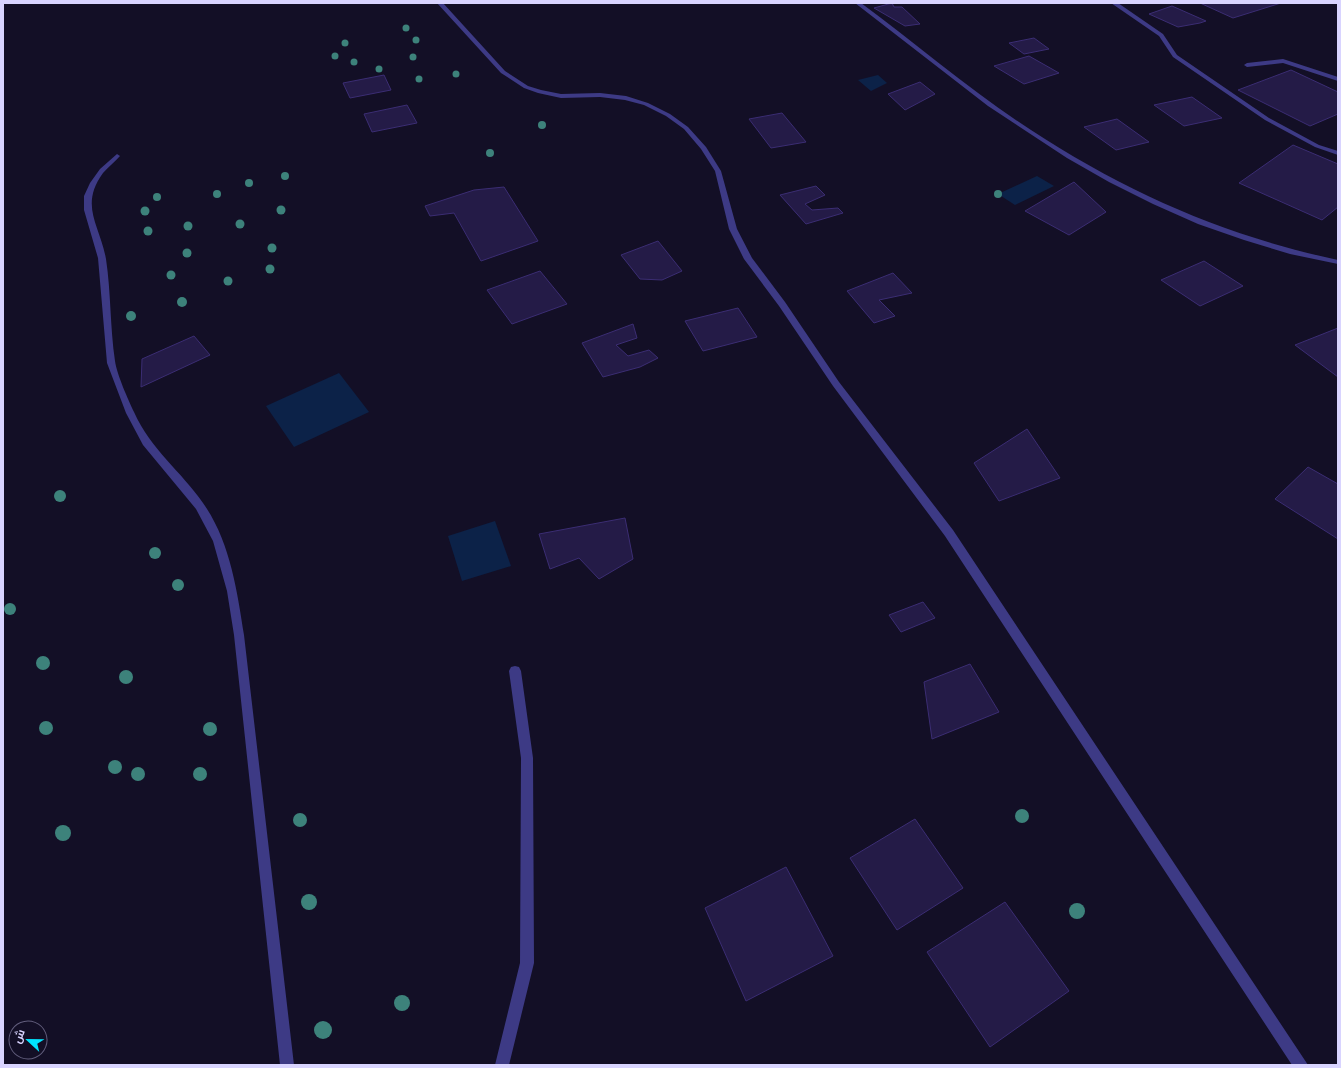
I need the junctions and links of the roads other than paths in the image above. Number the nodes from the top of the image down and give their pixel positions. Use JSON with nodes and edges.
{"nodes":[{"id":1,"x":440,"y":3,"type":"edge"},
{"id":2,"x":858,"y":3,"type":"edge"},
{"id":3,"x":1114,"y":3,"type":"edge"},
{"id":4,"x":1247,"y":65,"type":"dead end"},
{"id":5,"x":1338,"y":79,"type":"edge"},
{"id":6,"x":1338,"y":153,"type":"edge"},
{"id":7,"x":117,"y":156,"type":"dead end"},
{"id":8,"x":1338,"y":262,"type":"edge"},
{"id":9,"x":515,"y":671,"type":"dead end"},
{"id":10,"x":287,"y":1065,"type":"edge"},
{"id":11,"x":502,"y":1065,"type":"edge"},
{"id":12,"x":1301,"y":1065,"type":"edge"}],
"edges":[{"from":1,"to":12,"type":"street"},
{"from":2,"to":8,"type":"street"},
{"from":3,"to":6,"type":"street"},
{"from":4,"to":5,"type":"street"},
{"from":7,"to":10,"type":"street"},
{"from":9,"to":11,"type":"street"}]}
